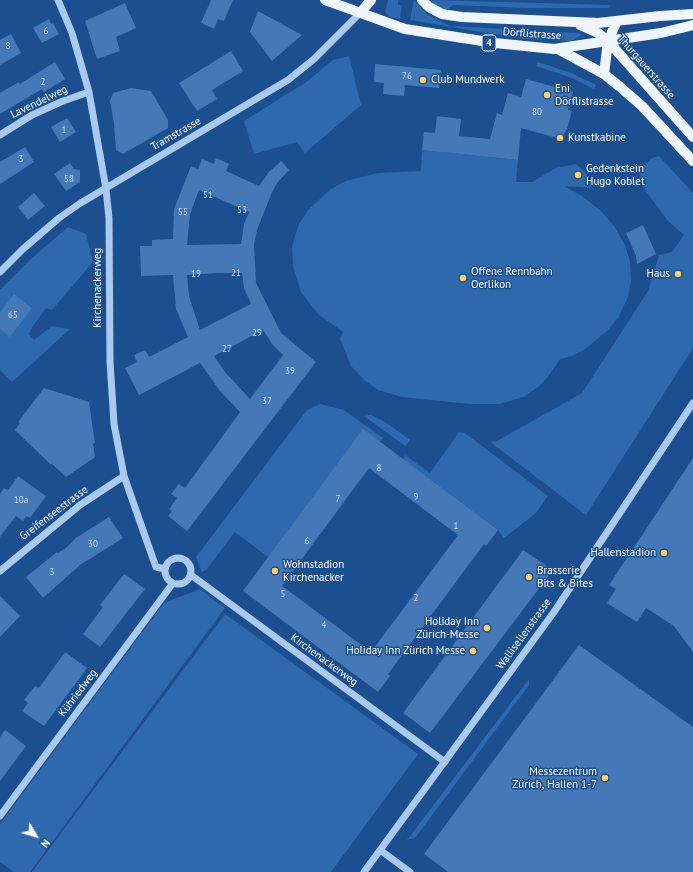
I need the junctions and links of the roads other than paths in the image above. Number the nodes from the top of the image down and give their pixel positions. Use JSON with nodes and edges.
{"nodes":[{"id":1,"x":58,"y":0,"type":"edge"},
{"id":2,"x":325,"y":0,"type":"edge"},
{"id":3,"x":371,"y":0,"type":"edge"},
{"id":4,"x":422,"y":0,"type":"edge"},
{"id":5,"x":361,"y":12,"type":"junction"},
{"id":6,"x":693,"y":14,"type":"edge"},
{"id":7,"x":617,"y":21,"type":"junction"},
{"id":8,"x":574,"y":23,"type":"junction"},
{"id":9,"x":693,"y":25,"type":"edge"},
{"id":10,"x":608,"y":41,"type":"junction"},
{"id":11,"x":558,"y":49,"type":"junction"},
{"id":12,"x":604,"y":74,"type":"junction"},
{"id":13,"x":89,"y":92,"type":"junction"},
{"id":14,"x":0,"y":135,"type":"edge"},
{"id":15,"x":693,"y":137,"type":"edge"},
{"id":16,"x":693,"y":161,"type":"edge"},
{"id":17,"x":106,"y":189,"type":"junction"},
{"id":18,"x":0,"y":272,"type":"edge"},
{"id":19,"x":693,"y":403,"type":"edge"},
{"id":20,"x":124,"y":476,"type":"junction"},
{"id":21,"x":165,"y":569,"type":"junction"},
{"id":22,"x":0,"y":571,"type":"edge"},
{"id":23,"x":191,"y":575,"type":"junction"},
{"id":24,"x":173,"y":583,"type":"junction"},
{"id":25,"x":445,"y":762,"type":"junction"},
{"id":26,"x":0,"y":816,"type":"edge"},
{"id":27,"x":380,"y":850,"type":"junction"},
{"id":28,"x":364,"y":872,"type":"edge"},
{"id":29,"x":410,"y":872,"type":"edge"}],
"edges":[{"from":1,"to":13,"type":"street","name":"Kirchenackerweg"},
{"from":2,"to":5,"type":"main road","name":"Dörflistrasse","number":"4"},
{"from":3,"to":5,"type":"main road"},
{"from":4,"to":8,"type":"main road","name":"Dörflistrasse"},
{"from":5,"to":11,"type":"main road","name":"Dörflistrasse","number":"4"},
{"from":5,"to":17,"type":"street","name":"Tramstrasse"},
{"from":6,"to":7,"type":"main road","name":"Dörflistrasse"},
{"from":7,"to":8,"type":"main road","name":"Dörflistrasse"},
{"from":7,"to":10,"type":"main road"},
{"from":8,"to":10,"type":"main road","name":"Thurgauerstrasse"},
{"from":9,"to":10,"type":"main road","name":"Dörflistrasse","number":"4"},
{"from":10,"to":11,"type":"main road","name":"Dörflistrasse","number":"4"},
{"from":10,"to":12,"type":"main road"},
{"from":10,"to":15,"type":"main road","name":"Thurgauerstrasse"},
{"from":11,"to":12,"type":"main road"},
{"from":12,"to":16,"type":"main road"},
{"from":13,"to":14,"type":"street","name":"Lavendelweg"},
{"from":13,"to":17,"type":"street","name":"Kirchenackerweg"},
{"from":17,"to":18,"type":"street","name":"Tramstrasse"},
{"from":17,"to":20,"type":"street","name":"Kirchenackerweg"},
{"from":19,"to":25,"type":"street","name":"Wallisellenstrasse"},
{"from":20,"to":21,"type":"street","name":"Kirchenackerweg"},
{"from":20,"to":22,"type":"street","name":"Greifenseestrasse"},
{"from":21,"to":23,"type":"street","name":"Kirchenackerweg"},
{"from":21,"to":24,"type":"street","name":"Kirchenackerweg"},
{"from":23,"to":24,"type":"street"},
{"from":23,"to":25,"type":"street","name":"Kirchenackerweg"},
{"from":24,"to":26,"type":"street","name":"Kühriedweg"},
{"from":25,"to":27,"type":"street","name":"Wallisellenstrasse"},
{"from":27,"to":28,"type":"street","name":"Wallisellenstrasse"},
{"from":27,"to":29,"type":"street"}]}
